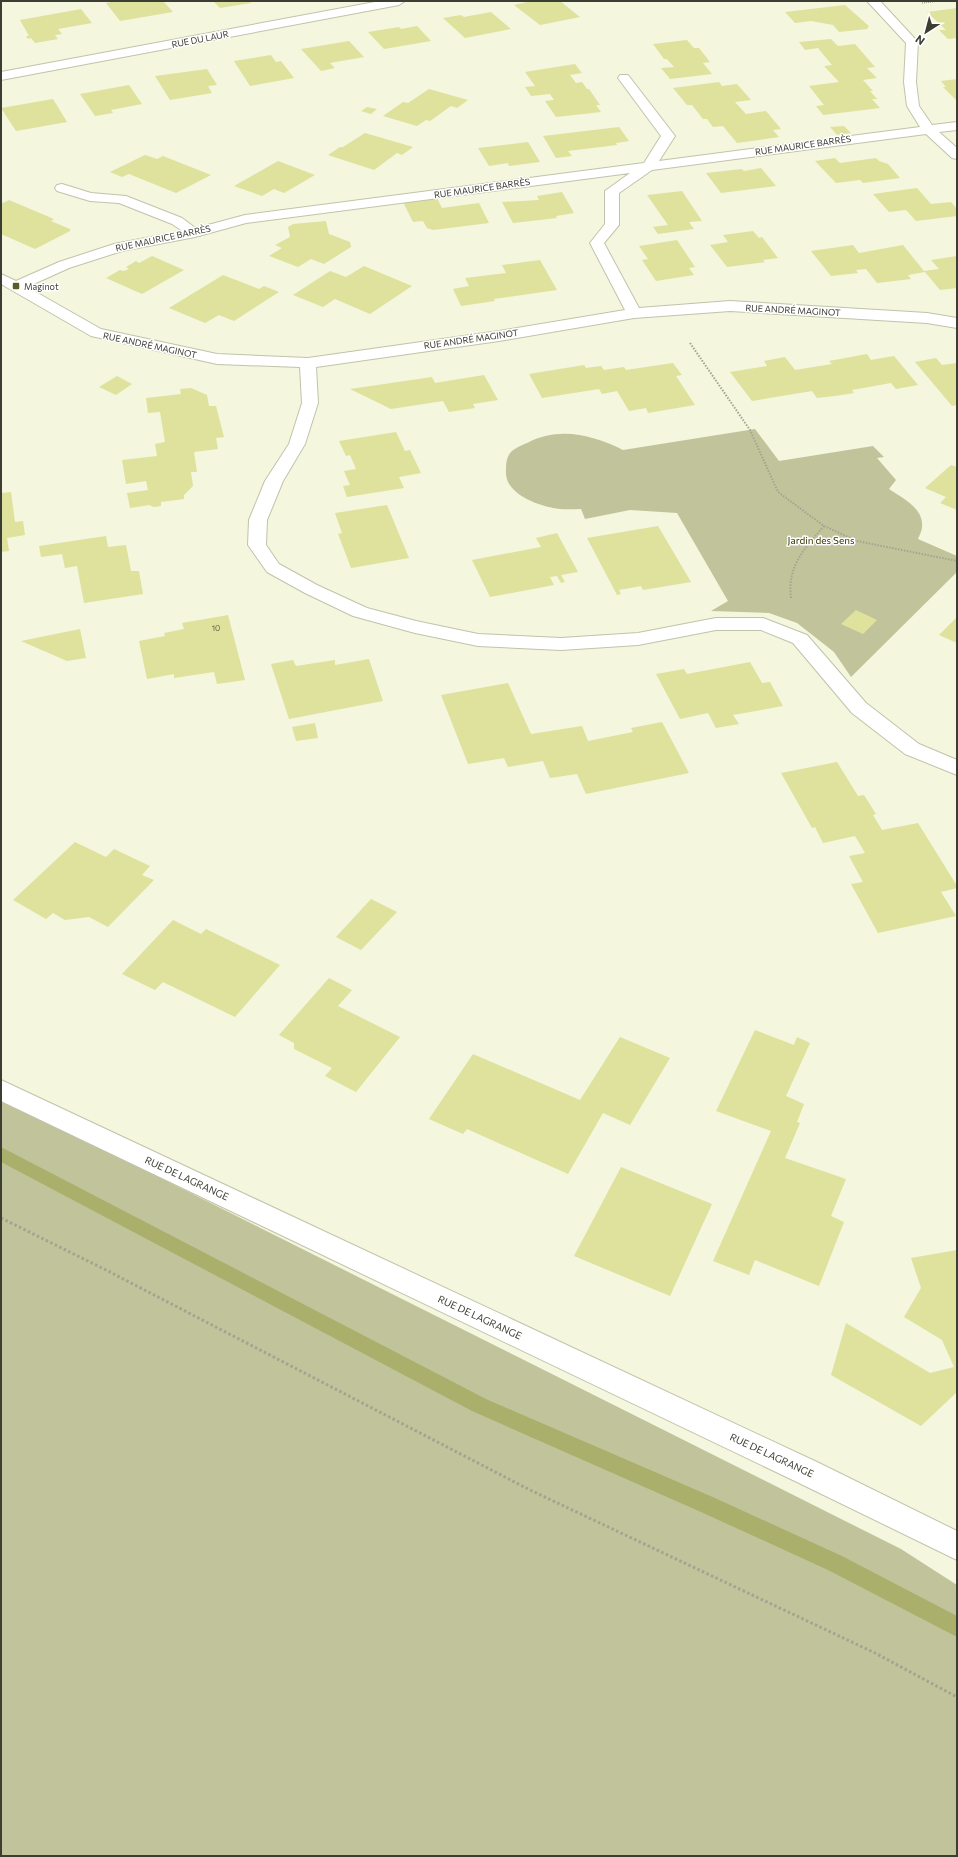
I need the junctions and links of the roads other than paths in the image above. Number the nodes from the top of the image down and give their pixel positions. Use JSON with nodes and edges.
{"nodes":[{"id":1,"x":400,"y":1,"type":"edge"},
{"id":2,"x":872,"y":1,"type":"edge"},
{"id":3,"x":1,"y":76,"type":"edge"},
{"id":4,"x":624,"y":78,"type":"dead end"},
{"id":5,"x":957,"y":126,"type":"edge"},
{"id":6,"x":928,"y":129,"type":"junction"},
{"id":7,"x":957,"y":155,"type":"edge"},
{"id":8,"x":649,"y":166,"type":"junction"},
{"id":9,"x":62,"y":188,"type":"dead end"},
{"id":10,"x":195,"y":233,"type":"junction"},
{"id":11,"x":1,"y":278,"type":"edge"},
{"id":12,"x":16,"y":286,"type":"junction"},
{"id":13,"x":634,"y":314,"type":"junction"},
{"id":14,"x":957,"y":323,"type":"edge"},
{"id":15,"x":308,"y":363,"type":"junction"},
{"id":16,"x":957,"y":768,"type":"edge"},
{"id":17,"x":1,"y":1090,"type":"edge"},
{"id":18,"x":957,"y":1546,"type":"edge"}],
"edges":[{"from":1,"to":3,"type":"street","name":"RUE DU LAUR"},
{"from":2,"to":6,"type":"street"},
{"from":4,"to":8,"type":"street"},
{"from":5,"to":6,"type":"street","name":"RUE MAURICE BARRÈS"},
{"from":6,"to":7,"type":"street"},
{"from":6,"to":8,"type":"street","name":"RUE MAURICE BARRÈS"},
{"from":8,"to":10,"type":"street","name":"RUE MAURICE BARRÈS"},
{"from":8,"to":13,"type":"street"},
{"from":9,"to":10,"type":"street"},
{"from":10,"to":12,"type":"street","name":"RUE MAURICE BARRÈS"},
{"from":11,"to":12,"type":"street","name":"RUE ANDRÉ MAGINOT"},
{"from":12,"to":15,"type":"street","name":"RUE ANDRÉ MAGINOT"},
{"from":13,"to":14,"type":"street","name":"RUE ANDRÉ MAGINOT"},
{"from":13,"to":15,"type":"street","name":"RUE ANDRÉ MAGINOT"},
{"from":15,"to":16,"type":"street"},
{"from":17,"to":18,"type":"street","name":"RUE DE LAGRANGE"}]}
